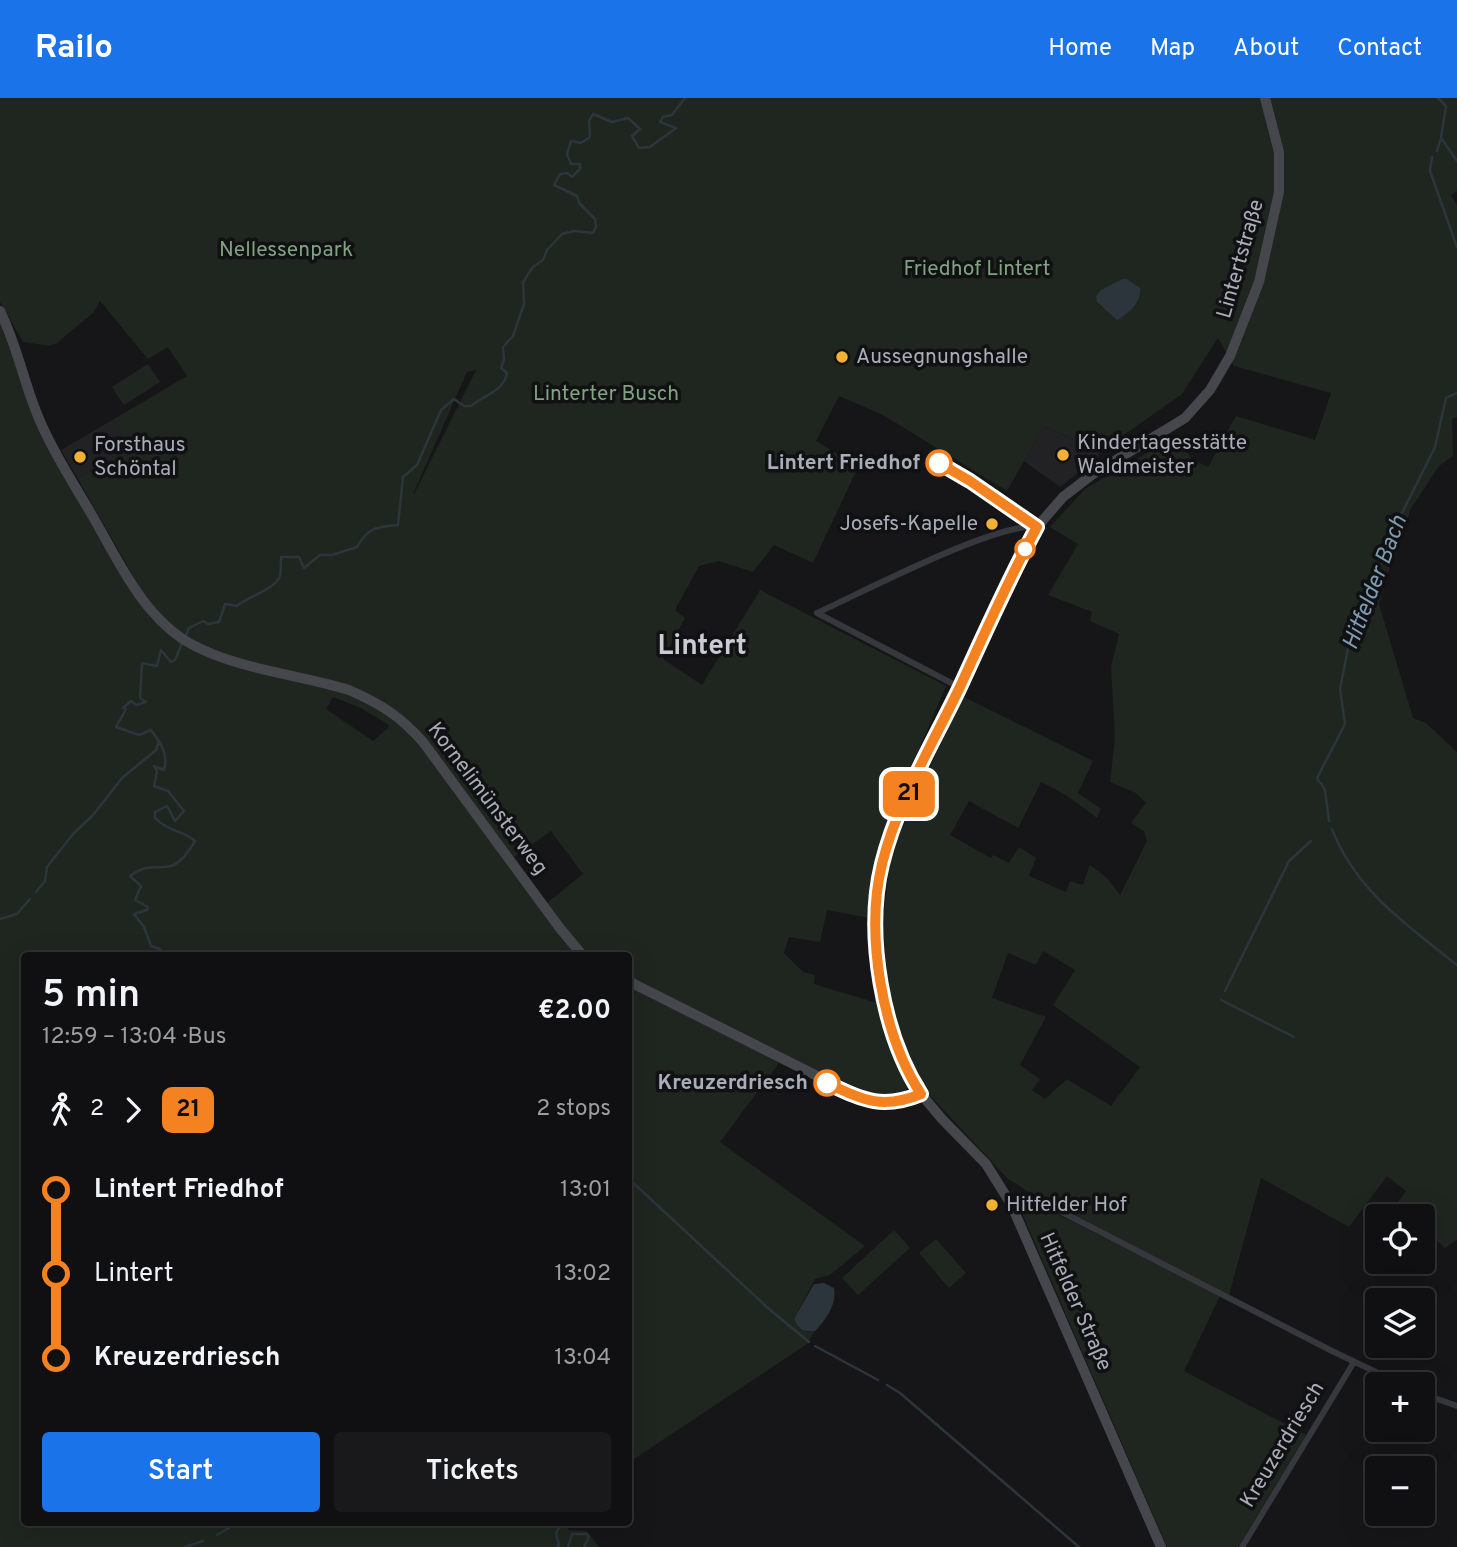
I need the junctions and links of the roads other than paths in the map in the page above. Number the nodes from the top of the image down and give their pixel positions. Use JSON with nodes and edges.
{"nodes":[{"id":1,"x":1265,"y":98,"type":"edge"},
{"id":2,"x":0,"y":311,"type":"edge"},
{"id":3,"x":1037,"y":527,"type":"junction"},
{"id":4,"x":959,"y":687,"type":"junction"},
{"id":5,"x":580,"y":952,"type":"edge"},
{"id":6,"x":632,"y":983,"type":"edge"},
{"id":7,"x":921,"y":1094,"type":"junction"},
{"id":8,"x":1012,"y":1204,"type":"junction"},
{"id":9,"x":1354,"y":1362,"type":"junction"},
{"id":10,"x":1375,"y":1372,"type":"edge"},
{"id":11,"x":1435,"y":1398,"type":"edge"},
{"id":12,"x":1457,"y":1406,"type":"edge"},
{"id":13,"x":1161,"y":1547,"type":"edge"},
{"id":14,"x":1242,"y":1547,"type":"edge"}],
"edges":[{"from":1,"to":3,"type":"main road","name":"Lintertstraße"},
{"from":2,"to":5,"type":"main road","name":"Kornelimünsterweg"},
{"from":3,"to":4,"type":"main road","name":"Lintertstraße"},
{"from":3,"to":4,"type":"street"},
{"from":4,"to":7,"type":"main road","name":"Lintertstraße"},
{"from":6,"to":7,"type":"main road"},
{"from":7,"to":8,"type":"main road","name":"Hitfelder Straße"},
{"from":8,"to":9,"type":"street"},
{"from":8,"to":13,"type":"main road","name":"Hitfelder Straße"},
{"from":9,"to":10,"type":"street"},
{"from":9,"to":14,"type":"street","name":"Kreuzerdriesch"},
{"from":11,"to":12,"type":"street"}]}
